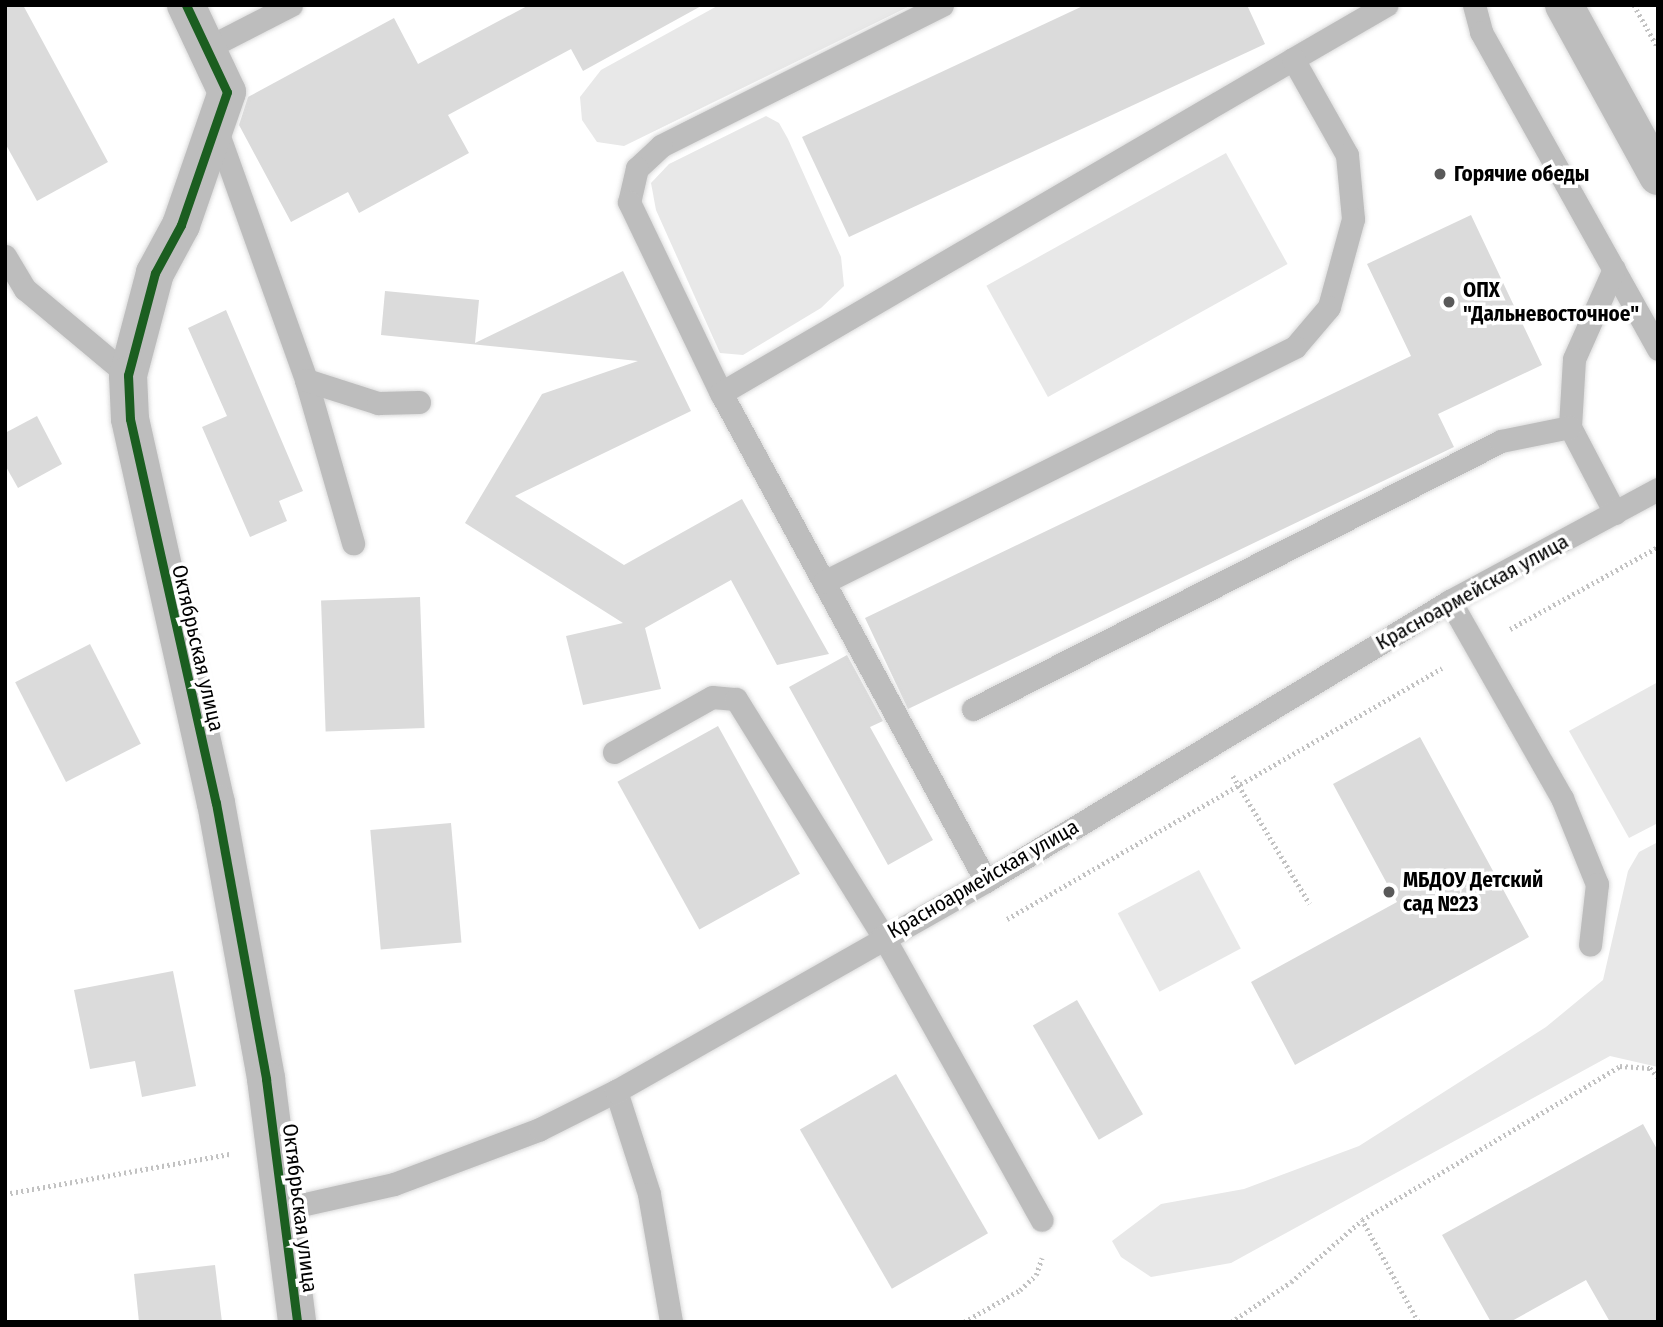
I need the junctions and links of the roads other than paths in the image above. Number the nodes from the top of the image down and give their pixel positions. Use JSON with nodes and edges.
{"nodes":[{"id":1,"x":186,"y":5,"type":"edge"},
{"id":2,"x":291,"y":5,"type":"edge"},
{"id":3,"x":942,"y":5,"type":"edge"},
{"id":4,"x":1386,"y":5,"type":"edge"},
{"id":5,"x":1474,"y":5,"type":"edge"},
{"id":6,"x":1564,"y":5,"type":"edge"},
{"id":7,"x":209,"y":47,"type":"junction"},
{"id":8,"x":1293,"y":59,"type":"junction"},
{"id":9,"x":217,"y":131,"type":"junction"},
{"id":10,"x":1658,"y":176,"type":"edge"},
{"id":11,"x":5,"y":256,"type":"edge"},
{"id":12,"x":1614,"y":269,"type":"junction"},
{"id":13,"x":1658,"y":349,"type":"edge"},
{"id":14,"x":128,"y":375,"type":"junction"},
{"id":15,"x":306,"y":380,"type":"junction"},
{"id":16,"x":721,"y":393,"type":"junction"},
{"id":17,"x":419,"y":402,"type":"dead end"},
{"id":18,"x":1570,"y":427,"type":"junction"},
{"id":19,"x":1658,"y":489,"type":"edge"},
{"id":20,"x":1615,"y":513,"type":"junction"},
{"id":21,"x":354,"y":543,"type":"dead end"},
{"id":22,"x":824,"y":582,"type":"junction"},
{"id":23,"x":1450,"y":601,"type":"junction"},
{"id":24,"x":973,"y":709,"type":"dead end"},
{"id":25,"x":614,"y":752,"type":"dead end"},
{"id":26,"x":986,"y":881,"type":"junction"},
{"id":27,"x":883,"y":936,"type":"junction"},
{"id":28,"x":1590,"y":945,"type":"dead end"},
{"id":29,"x":616,"y":1091,"type":"junction"},
{"id":30,"x":283,"y":1209,"type":"junction"},
{"id":31,"x":1042,"y":1220,"type":"road end"},
{"id":32,"x":297,"y":1322,"type":"edge"},
{"id":33,"x":671,"y":1322,"type":"edge"}],
"edges":[{"from":1,"to":7,"type":"street","name":"Октябрьская улица"},
{"from":2,"to":7,"type":"lane"},
{"from":3,"to":16,"type":"lane"},
{"from":4,"to":8,"type":"lane"},
{"from":5,"to":12,"type":"lane"},
{"from":6,"to":10,"type":"street"},
{"from":7,"to":9,"type":"street","name":"Октябрьская улица"},
{"from":8,"to":16,"type":"lane"},
{"from":8,"to":22,"type":"lane"},
{"from":9,"to":14,"type":"street","name":"Октябрьская улица"},
{"from":9,"to":15,"type":"lane"},
{"from":11,"to":14,"type":"lane"},
{"from":12,"to":13,"type":"lane"},
{"from":12,"to":18,"type":"lane"},
{"from":14,"to":30,"type":"street","name":"Октябрьская улица"},
{"from":15,"to":17,"type":"lane"},
{"from":15,"to":21,"type":"lane"},
{"from":16,"to":22,"type":"lane"},
{"from":18,"to":20,"type":"lane"},
{"from":18,"to":24,"type":"lane"},
{"from":19,"to":20,"type":"lane","name":"Красноармейская улица"},
{"from":20,"to":23,"type":"lane","name":"Красноармейская улица"},
{"from":22,"to":26,"type":"lane"},
{"from":23,"to":26,"type":"lane","name":"Красноармейская улица"},
{"from":23,"to":28,"type":"lane"},
{"from":25,"to":27,"type":"lane"},
{"from":26,"to":27,"type":"lane","name":"Красноармейская улица"},
{"from":27,"to":29,"type":"lane","name":"Красноармейская улица"},
{"from":27,"to":31,"type":"lane"},
{"from":29,"to":30,"type":"lane","name":"Красноармейская улица"},
{"from":29,"to":33,"type":"lane"},
{"from":30,"to":32,"type":"street","name":"Октябрьская улица"}]}
